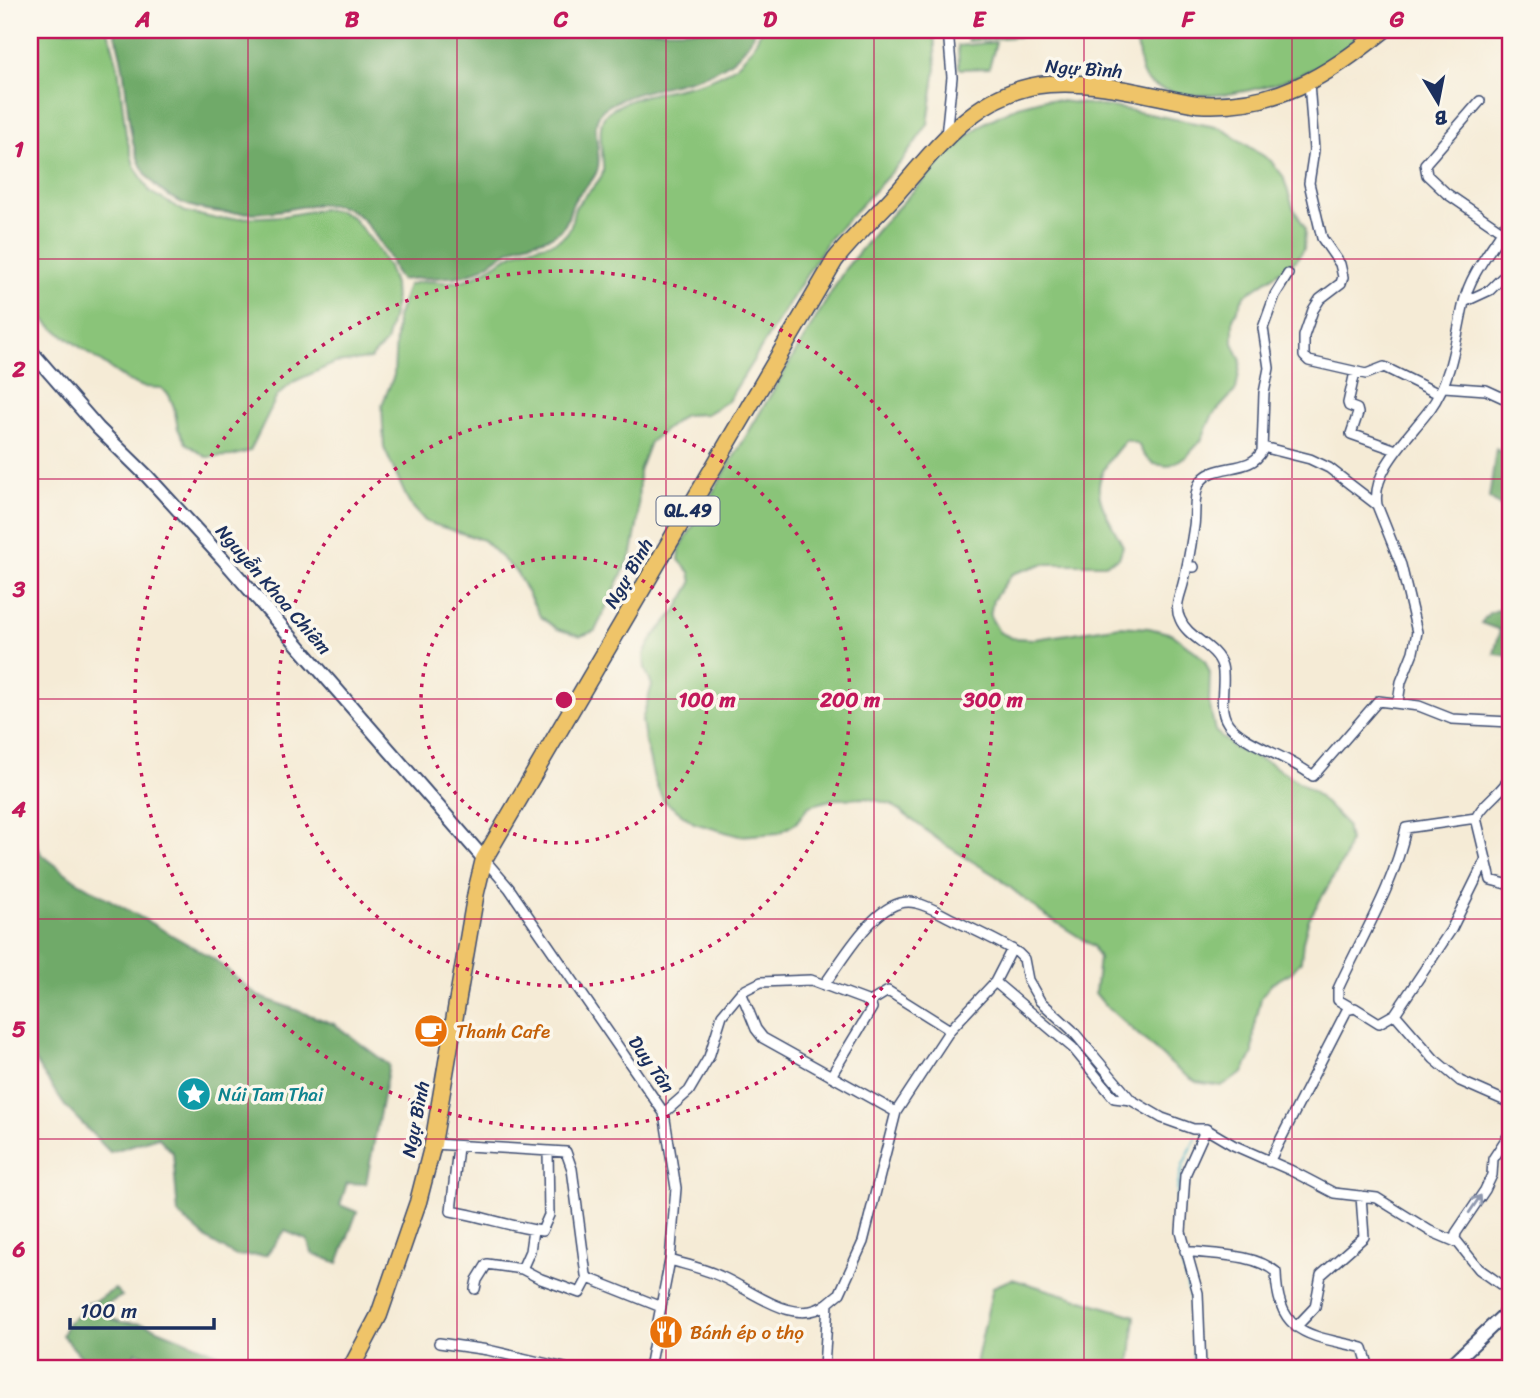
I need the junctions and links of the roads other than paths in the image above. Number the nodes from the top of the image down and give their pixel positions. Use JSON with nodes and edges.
{"nodes":[{"id":1,"x":948,"y":30,"type":"edge"},
{"id":2,"x":1384,"y":30,"type":"edge"},
{"id":3,"x":1309,"y":82,"type":"junction"},
{"id":4,"x":1480,"y":101,"type":"dead end"},
{"id":5,"x":946,"y":136,"type":"junction"},
{"id":6,"x":1510,"y":218,"type":"edge"},
{"id":7,"x":1503,"y":232,"type":"junction"},
{"id":8,"x":1288,"y":274,"type":"dead end"},
{"id":9,"x":1510,"y":274,"type":"edge"},
{"id":10,"x":1464,"y":302,"type":"junction"},
{"id":11,"x":30,"y":351,"type":"edge"},
{"id":12,"x":1355,"y":372,"type":"junction"},
{"id":13,"x":1442,"y":391,"type":"junction"},
{"id":14,"x":1510,"y":401,"type":"edge"},
{"id":15,"x":1265,"y":447,"type":"junction"},
{"id":16,"x":1396,"y":450,"type":"junction"},
{"id":17,"x":1377,"y":505,"type":"junction"},
{"id":18,"x":1398,"y":702,"type":"junction"},
{"id":19,"x":1510,"y":722,"type":"edge"},
{"id":20,"x":1510,"y":766,"type":"edge"},
{"id":21,"x":1510,"y":776,"type":"edge"},
{"id":22,"x":1476,"y":818,"type":"junction"},
{"id":23,"x":484,"y":859,"type":"junction"},
{"id":24,"x":1485,"y":861,"type":"junction"},
{"id":25,"x":1510,"y":886,"type":"edge"},
{"id":26,"x":1012,"y":949,"type":"junction"},
{"id":27,"x":995,"y":982,"type":"junction"},
{"id":28,"x":824,"y":985,"type":"junction"},
{"id":29,"x":741,"y":992,"type":"junction"},
{"id":30,"x":870,"y":1002,"type":"junction"},
{"id":31,"x":1350,"y":1007,"type":"junction"},
{"id":32,"x":1395,"y":1014,"type":"junction"},
{"id":33,"x":950,"y":1030,"type":"junction"},
{"id":34,"x":831,"y":1076,"type":"junction"},
{"id":35,"x":1131,"y":1100,"type":"junction"},
{"id":36,"x":1510,"y":1103,"type":"edge"},
{"id":37,"x":896,"y":1112,"type":"junction"},
{"id":38,"x":664,"y":1113,"type":"junction"},
{"id":39,"x":1204,"y":1130,"type":"junction"},
{"id":40,"x":1510,"y":1135,"type":"edge"},
{"id":41,"x":433,"y":1144,"type":"junction"},
{"id":42,"x":458,"y":1147,"type":"junction"},
{"id":43,"x":548,"y":1151,"type":"junction"},
{"id":44,"x":1269,"y":1162,"type":"junction"},
{"id":45,"x":1361,"y":1196,"type":"junction"},
{"id":46,"x":533,"y":1230,"type":"junction"},
{"id":47,"x":1456,"y":1242,"type":"junction"},
{"id":48,"x":1185,"y":1251,"type":"junction"},
{"id":49,"x":670,"y":1260,"type":"junction"},
{"id":50,"x":522,"y":1269,"type":"junction"},
{"id":51,"x":588,"y":1278,"type":"junction"},
{"id":52,"x":475,"y":1289,"type":"dead end"},
{"id":53,"x":1510,"y":1291,"type":"edge"},
{"id":54,"x":828,"y":1303,"type":"junction"},
{"id":55,"x":661,"y":1307,"type":"junction"},
{"id":56,"x":1510,"y":1309,"type":"edge"},
{"id":57,"x":1296,"y":1327,"type":"junction"},
{"id":58,"x":439,"y":1343,"type":"dead end"},
{"id":59,"x":351,"y":1368,"type":"edge"},
{"id":60,"x":565,"y":1368,"type":"edge"},
{"id":61,"x":649,"y":1368,"type":"edge"},
{"id":62,"x":824,"y":1368,"type":"edge"},
{"id":63,"x":1201,"y":1368,"type":"edge"},
{"id":64,"x":1369,"y":1368,"type":"edge"},
{"id":65,"x":1448,"y":1368,"type":"edge"}],
"edges":[{"from":1,"to":5,"type":"street"},
{"from":2,"to":3,"type":"highway","name":"Ngự Bình","number":"QL.49"},
{"from":3,"to":5,"type":"highway","name":"Ngự Bình","number":"QL.49"},
{"from":3,"to":12,"type":"street"},
{"from":4,"to":7,"type":"street"},
{"from":5,"to":23,"type":"highway","name":"Ngự Bình","number":"QL.49"},
{"from":6,"to":7,"type":"street"},
{"from":7,"to":10,"type":"street"},
{"from":8,"to":15,"type":"street"},
{"from":9,"to":10,"type":"street"},
{"from":10,"to":13,"type":"street"},
{"from":11,"to":23,"type":"street","name":"Nguyễn Khoa Chiêm"},
{"from":12,"to":13,"type":"street"},
{"from":12,"to":16,"type":"street"},
{"from":13,"to":14,"type":"street"},
{"from":13,"to":16,"type":"street"},
{"from":15,"to":17,"type":"street"},
{"from":15,"to":18,"type":"street"},
{"from":16,"to":17,"type":"street"},
{"from":17,"to":18,"type":"street"},
{"from":18,"to":19,"type":"street"},
{"from":19,"to":20,"type":"street"},
{"from":21,"to":22,"type":"street"},
{"from":22,"to":24,"type":"street"},
{"from":22,"to":31,"type":"street"},
{"from":23,"to":38,"type":"street","name":"Duy Tân"},
{"from":23,"to":41,"type":"highway","name":"Ngự Bình","number":"QL.49"},
{"from":24,"to":25,"type":"street"},
{"from":24,"to":32,"type":"street"},
{"from":26,"to":27,"type":"street"},
{"from":26,"to":28,"type":"street"},
{"from":26,"to":35,"type":"street"},
{"from":27,"to":33,"type":"street"},
{"from":27,"to":35,"type":"street"},
{"from":28,"to":29,"type":"street"},
{"from":28,"to":30,"type":"street"},
{"from":29,"to":34,"type":"street"},
{"from":29,"to":38,"type":"street"},
{"from":30,"to":33,"type":"street"},
{"from":30,"to":34,"type":"street"},
{"from":31,"to":32,"type":"street"},
{"from":31,"to":44,"type":"street"},
{"from":32,"to":36,"type":"street"},
{"from":33,"to":37,"type":"street"},
{"from":34,"to":37,"type":"street"},
{"from":35,"to":39,"type":"street"},
{"from":37,"to":54,"type":"street"},
{"from":38,"to":49,"type":"street","name":"Duy Tân"},
{"from":39,"to":44,"type":"street"},
{"from":39,"to":48,"type":"street"},
{"from":47,"to":40,"type":"street","one_way":true},
{"from":41,"to":42,"type":"street"},
{"from":41,"to":59,"type":"highway","name":"Ngự Bình","number":"QL.49"},
{"from":42,"to":43,"type":"street"},
{"from":42,"to":46,"type":"street"},
{"from":43,"to":46,"type":"street"},
{"from":43,"to":51,"type":"street"},
{"from":44,"to":45,"type":"street"},
{"from":45,"to":47,"type":"street"},
{"from":45,"to":57,"type":"street"},
{"from":46,"to":50,"type":"street"},
{"from":47,"to":53,"type":"street"},
{"from":48,"to":57,"type":"street"},
{"from":48,"to":63,"type":"street"},
{"from":49,"to":54,"type":"street"},
{"from":49,"to":55,"type":"street","name":"Duy Tân"},
{"from":50,"to":51,"type":"street"},
{"from":50,"to":52,"type":"street"},
{"from":51,"to":55,"type":"street"},
{"from":54,"to":62,"type":"street"},
{"from":55,"to":61,"type":"street","name":"Duy Tân"},
{"from":56,"to":65,"type":"street"},
{"from":57,"to":64,"type":"street"},
{"from":58,"to":60,"type":"street"}]}
